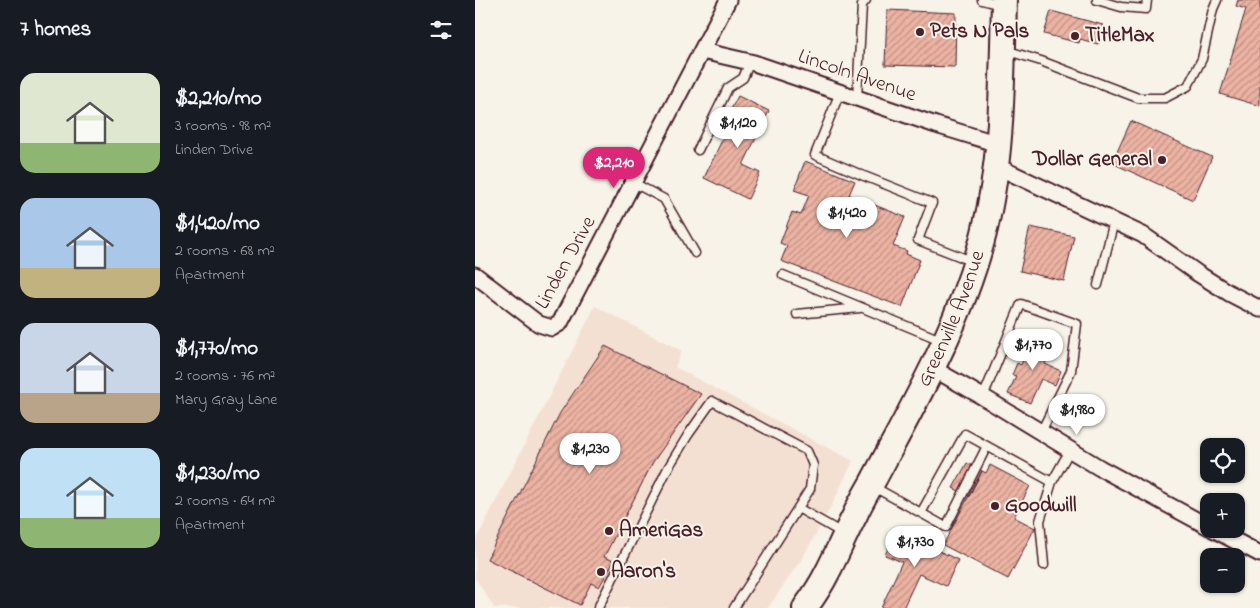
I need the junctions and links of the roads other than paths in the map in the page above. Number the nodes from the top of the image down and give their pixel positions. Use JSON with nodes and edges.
{"nodes":[{"id":1,"x":728,"y":0,"type":"edge"},
{"id":2,"x":866,"y":0,"type":"edge"},
{"id":3,"x":1097,"y":0,"type":"edge"},
{"id":4,"x":1147,"y":0,"type":"edge"},
{"id":5,"x":1217,"y":0,"type":"edge"},
{"id":6,"x":997,"y":2,"type":"edge"},
{"id":7,"x":1003,"y":50,"type":"junction"},
{"id":8,"x":702,"y":51,"type":"junction"},
{"id":9,"x":750,"y":62,"type":"junction"},
{"id":10,"x":840,"y":92,"type":"junction"},
{"id":11,"x":857,"y":98,"type":"junction"},
{"id":12,"x":698,"y":150,"type":"dead end"},
{"id":13,"x":997,"y":155,"type":"junction"},
{"id":14,"x":633,"y":183,"type":"junction"},
{"id":15,"x":1114,"y":221,"type":"junction"},
{"id":16,"x":695,"y":254,"type":"dead end"},
{"id":17,"x":976,"y":262,"type":"junction"},
{"id":18,"x":475,"y":275,"type":"edge"},
{"id":19,"x":783,"y":275,"type":"dead end"},
{"id":20,"x":1098,"y":285,"type":"dead end"},
{"id":21,"x":862,"y":308,"type":"junction"},
{"id":22,"x":1260,"y":310,"type":"edge"},
{"id":23,"x":797,"y":314,"type":"dead end"},
{"id":24,"x":944,"y":342,"type":"junction"},
{"id":25,"x":932,"y":368,"type":"junction"},
{"id":26,"x":983,"y":397,"type":"junction"},
{"id":27,"x":1041,"y":432,"type":"junction"},
{"id":28,"x":987,"y":446,"type":"junction"},
{"id":29,"x":1070,"y":450,"type":"junction"},
{"id":30,"x":1052,"y":482,"type":"junction"},
{"id":31,"x":871,"y":485,"type":"junction"},
{"id":32,"x":798,"y":508,"type":"junction"},
{"id":33,"x":921,"y":513,"type":"junction"},
{"id":34,"x":1200,"y":522,"type":"edge"},
{"id":35,"x":845,"y":535,"type":"junction"},
{"id":36,"x":1230,"y":538,"type":"edge"},
{"id":37,"x":1260,"y":554,"type":"edge"},
{"id":38,"x":1044,"y":565,"type":"dead end"},
{"id":39,"x":598,"y":608,"type":"edge"},
{"id":40,"x":734,"y":608,"type":"edge"},
{"id":41,"x":805,"y":608,"type":"edge"}],
"edges":[{"from":1,"to":8,"type":"street","name":"Linden Drive"},
{"from":2,"to":11,"type":"lane"},
{"from":3,"to":4,"type":"lane"},
{"from":5,"to":7,"type":"lane"},
{"from":6,"to":7,"type":"main road","name":"Greenville Avenue"},
{"from":7,"to":13,"type":"main road","name":"Greenville Avenue"},
{"from":8,"to":9,"type":"street","name":"Lincoln Avenue"},
{"from":8,"to":14,"type":"street","name":"Linden Drive"},
{"from":9,"to":10,"type":"street","name":"Lincoln Avenue"},
{"from":9,"to":12,"type":"lane"},
{"from":10,"to":11,"type":"street","name":"Lincoln Avenue"},
{"from":10,"to":17,"type":"lane"},
{"from":11,"to":13,"type":"street","name":"Lincoln Avenue"},
{"from":13,"to":15,"type":"street","name":"Lincoln Avenue"},
{"from":13,"to":17,"type":"main road","name":"Greenville Avenue"},
{"from":14,"to":16,"type":"lane"},
{"from":14,"to":18,"type":"street","name":"Linden Drive"},
{"from":15,"to":20,"type":"lane"},
{"from":15,"to":22,"type":"street","name":"Lincoln Avenue"},
{"from":17,"to":24,"type":"main road","name":"Greenville Avenue"},
{"from":19,"to":21,"type":"lane"},
{"from":21,"to":23,"type":"lane"},
{"from":21,"to":24,"type":"lane"},
{"from":24,"to":25,"type":"main road","name":"Greenville Avenue"},
{"from":25,"to":26,"type":"street"},
{"from":25,"to":31,"type":"main road","name":"Greenville Avenue"},
{"from":26,"to":27,"type":"street"},
{"from":26,"to":27,"type":"lane"},
{"from":27,"to":29,"type":"street"},
{"from":28,"to":30,"type":"lane"},
{"from":28,"to":33,"type":"lane"},
{"from":28,"to":33,"type":"lane"},
{"from":29,"to":30,"type":"lane"},
{"from":29,"to":34,"type":"street"},
{"from":30,"to":38,"type":"lane"},
{"from":31,"to":33,"type":"lane"},
{"from":31,"to":35,"type":"main road","name":"Greenville Avenue"},
{"from":32,"to":35,"type":"lane"},
{"from":32,"to":39,"type":"lane"},
{"from":32,"to":40,"type":"lane"},
{"from":35,"to":41,"type":"main road","name":"Greenville Avenue"},
{"from":36,"to":37,"type":"street"}]}
